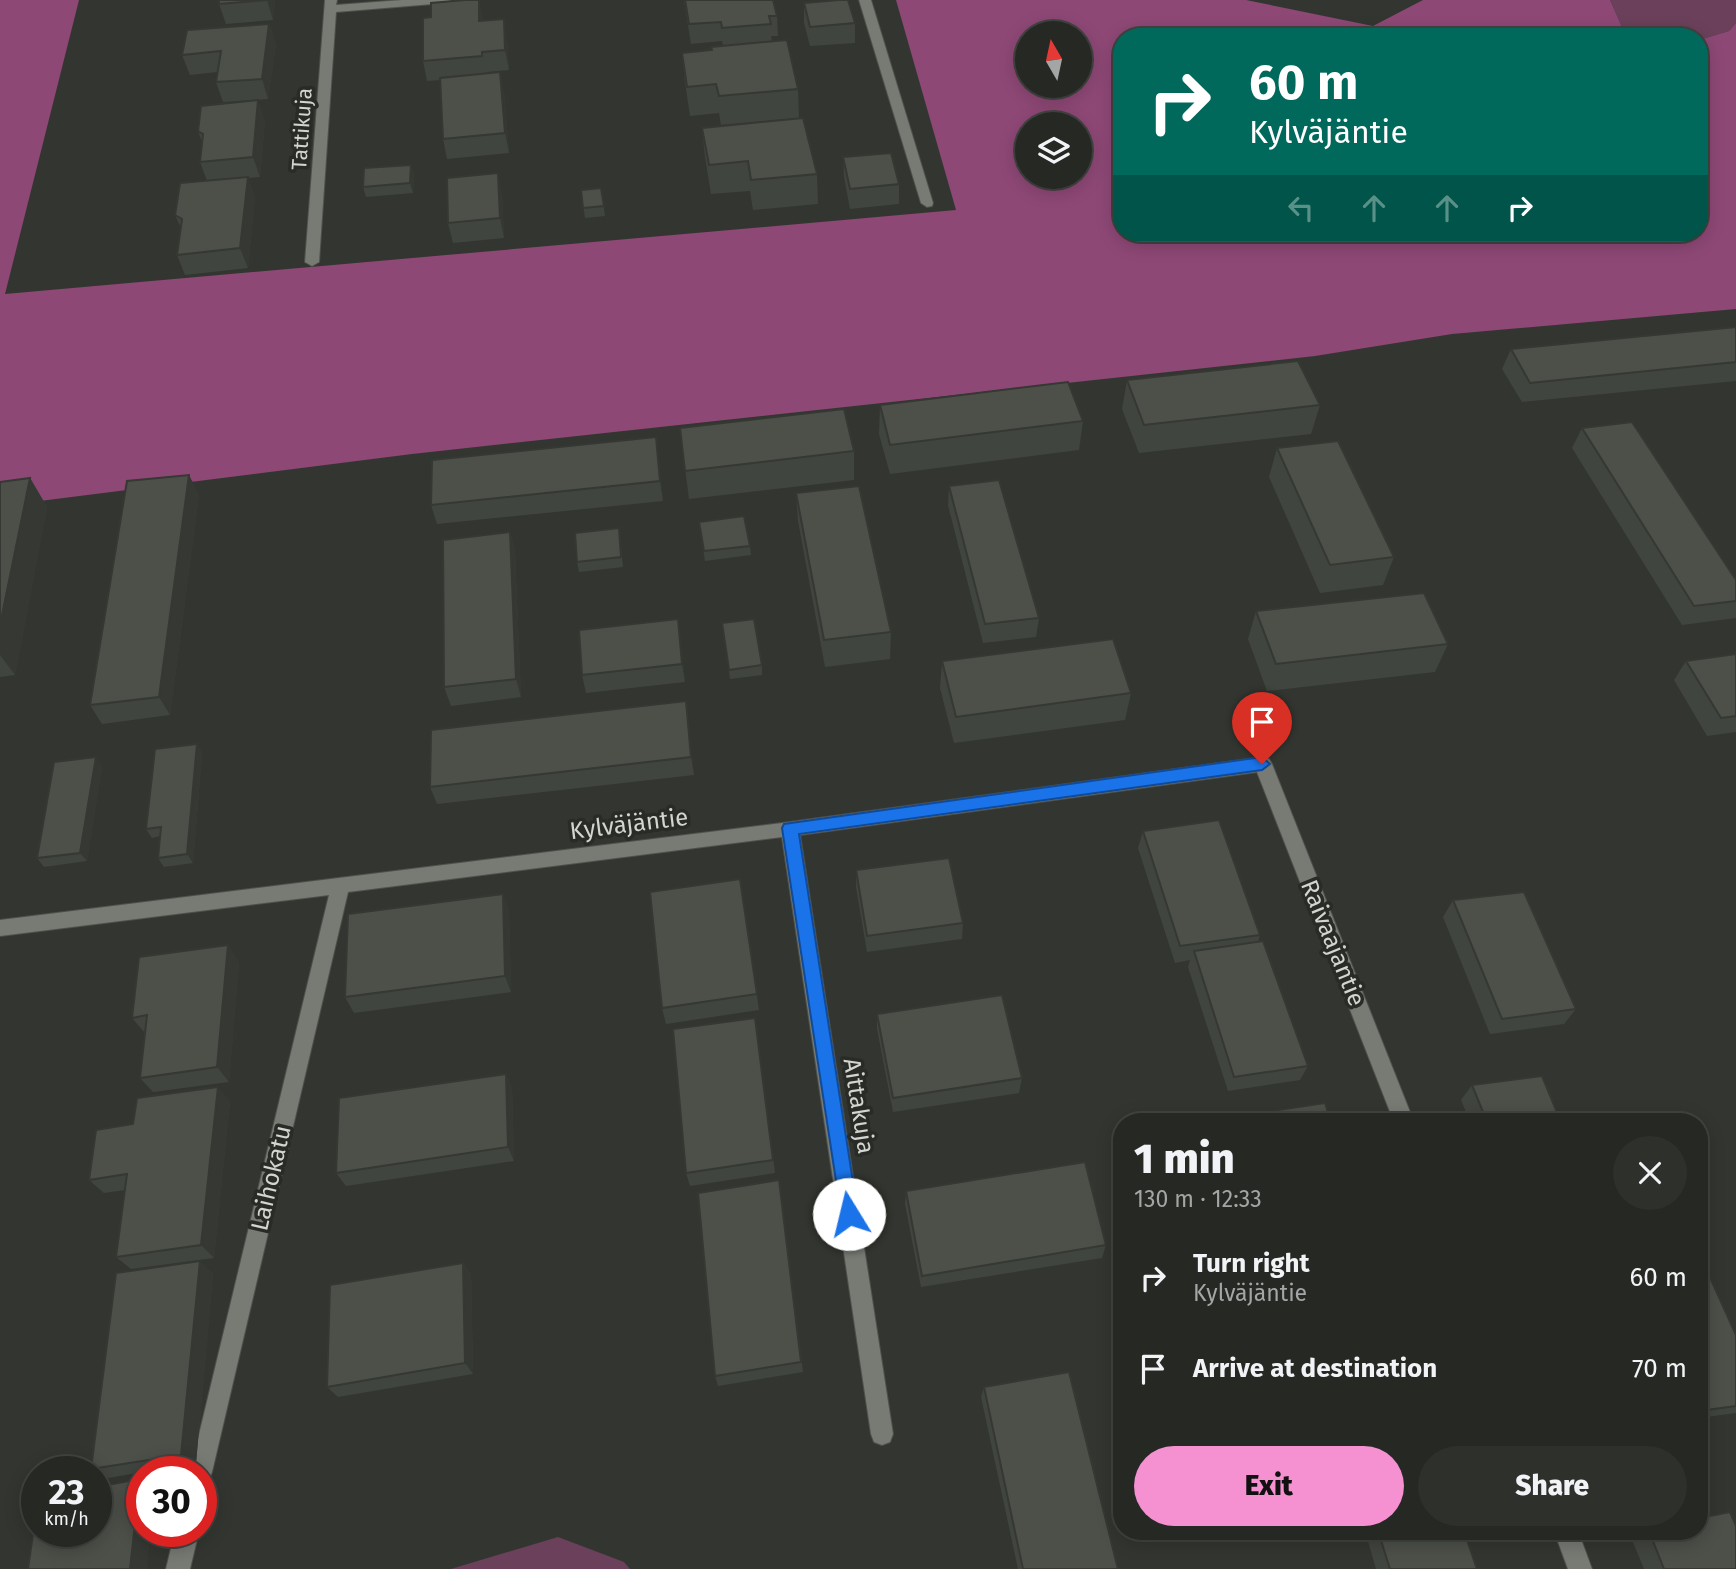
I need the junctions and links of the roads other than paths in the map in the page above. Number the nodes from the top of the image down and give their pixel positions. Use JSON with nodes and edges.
{"nodes":[{"id":1,"x":445,"y":0,"type":"edge"},
{"id":2,"x":865,"y":0,"type":"edge"},
{"id":3,"x":330,"y":4,"type":"edge"},
{"id":4,"x":927,"y":203,"type":"dead end"},
{"id":5,"x":312,"y":262,"type":"dead end"},
{"id":6,"x":1262,"y":764,"type":"joint"},
{"id":7,"x":790,"y":828,"type":"junction"},
{"id":8,"x":341,"y":884,"type":"junction"},
{"id":9,"x":0,"y":928,"type":"edge"},
{"id":10,"x":1400,"y":1113,"type":"edge"},
{"id":11,"x":882,"y":1434,"type":"dead end"},
{"id":12,"x":205,"y":1456,"type":"edge"},
{"id":13,"x":1569,"y":1540,"type":"edge"},
{"id":14,"x":183,"y":1547,"type":"edge"},
{"id":15,"x":178,"y":1569,"type":"edge"},
{"id":16,"x":1580,"y":1569,"type":"edge"}],
"edges":[{"from":1,"to":3,"type":"street"},
{"from":2,"to":4,"type":"street"},
{"from":3,"to":5,"type":"street","name":"Tattikuja"},
{"from":6,"to":7,"type":"street","name":"Kylväjäntie"},
{"from":6,"to":10,"type":"street","name":"Raivaajantie"},
{"from":7,"to":8,"type":"street","name":"Kylväjäntie"},
{"from":7,"to":11,"type":"street","name":"Aittakuja"},
{"from":8,"to":9,"type":"street","name":"Kylväjäntie"},
{"from":8,"to":12,"type":"street","name":"Laihokatu"},
{"from":13,"to":16,"type":"street"},
{"from":14,"to":15,"type":"street"}]}
